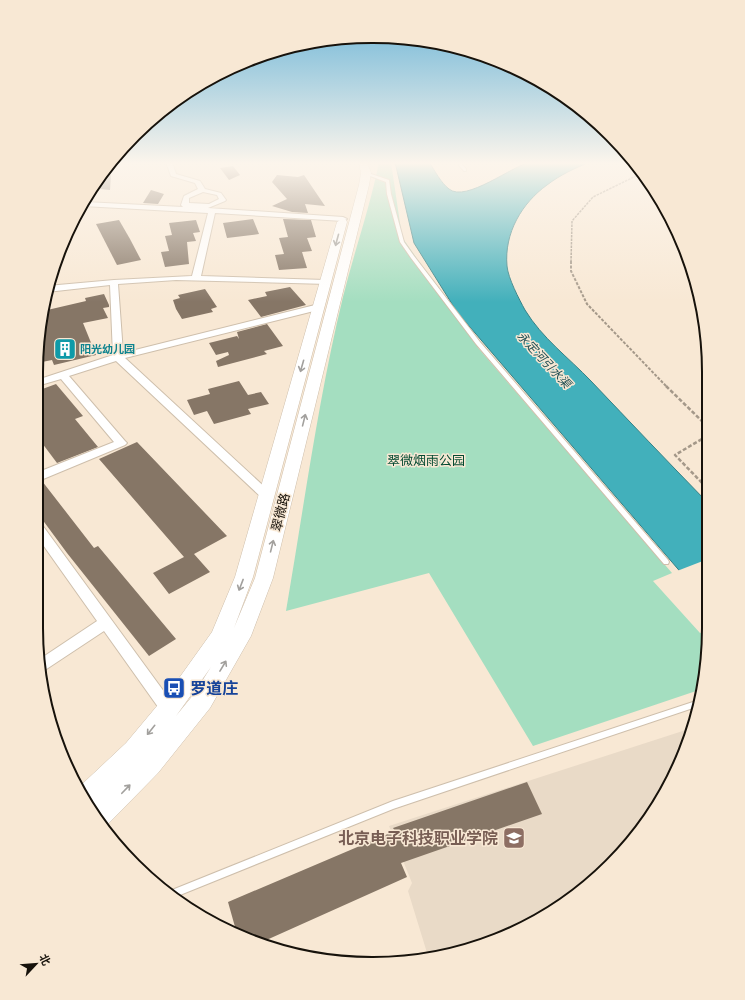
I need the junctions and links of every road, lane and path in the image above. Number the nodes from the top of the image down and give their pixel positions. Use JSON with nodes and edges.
{"nodes":[{"id":1,"x":177,"y":209,"type":"edge"},
{"id":2,"x":346,"y":209,"type":"edge"},
{"id":3,"x":351,"y":209,"type":"edge"},
{"id":4,"x":393,"y":209,"type":"edge"},
{"id":5,"x":583,"y":209,"type":"edge"},
{"id":6,"x":212,"y":211,"type":"junction"},
{"id":7,"x":343,"y":219,"type":"junction"},
{"id":8,"x":196,"y":278,"type":"junction"},
{"id":9,"x":114,"y":282,"type":"junction"},
{"id":10,"x":326,"y":282,"type":"junction"},
{"id":11,"x":54,"y":288,"type":"edge"},
{"id":12,"x":318,"y":307,"type":"junction"},
{"id":13,"x":118,"y":357,"type":"junction"},
{"id":14,"x":63,"y":375,"type":"junction"},
{"id":15,"x":43,"y":381,"type":"edge"},
{"id":16,"x":702,"y":421,"type":"edge"},
{"id":17,"x":702,"y":439,"type":"edge"},
{"id":18,"x":43,"y":475,"type":"edge"},
{"id":19,"x":702,"y":483,"type":"edge"},
{"id":20,"x":266,"y":495,"type":"junction"},
{"id":21,"x":43,"y":535,"type":"edge"},
{"id":22,"x":666,"y":562,"type":"dead end"},
{"id":23,"x":106,"y":622,"type":"junction"},
{"id":24,"x":45,"y":663,"type":"edge"},
{"id":25,"x":693,"y":705,"type":"edge"},
{"id":26,"x":168,"y":709,"type":"junction"},
{"id":27,"x":89,"y":795,"type":"edge"},
{"id":28,"x":102,"y":815,"type":"edge"},
{"id":29,"x":176,"y":892,"type":"edge"}],
"edges":[{"from":1,"to":6,"type":"street"},
{"from":2,"to":7,"type":"main road","name":"翠微路"},
{"from":28,"to":3,"type":"main road","name":"翠微路","one_way":true},
{"from":4,"to":22,"type":"lane"},
{"from":5,"to":16,"type":"path"},
{"from":6,"to":7,"type":"street"},
{"from":6,"to":8,"type":"street"},
{"from":7,"to":10,"type":"main road","name":"翠微路","one_way":true},
{"from":8,"to":9,"type":"street"},
{"from":8,"to":10,"type":"street"},
{"from":9,"to":11,"type":"street"},
{"from":9,"to":13,"type":"street"},
{"from":10,"to":12,"type":"main road","name":"翠微路"},
{"from":12,"to":13,"type":"street"},
{"from":12,"to":20,"type":"main road","name":"翠微路","one_way":true},
{"from":13,"to":14,"type":"street"},
{"from":13,"to":20,"type":"street"},
{"from":14,"to":15,"type":"street"},
{"from":14,"to":18,"type":"street"},
{"from":17,"to":19,"type":"path"},
{"from":20,"to":26,"type":"main road","name":"翠微路","one_way":true},
{"from":21,"to":23,"type":"street"},
{"from":23,"to":24,"type":"street"},
{"from":23,"to":26,"type":"street"},
{"from":25,"to":29,"type":"lane"},
{"from":26,"to":27,"type":"main road","name":"翠微路","one_way":true}]}
